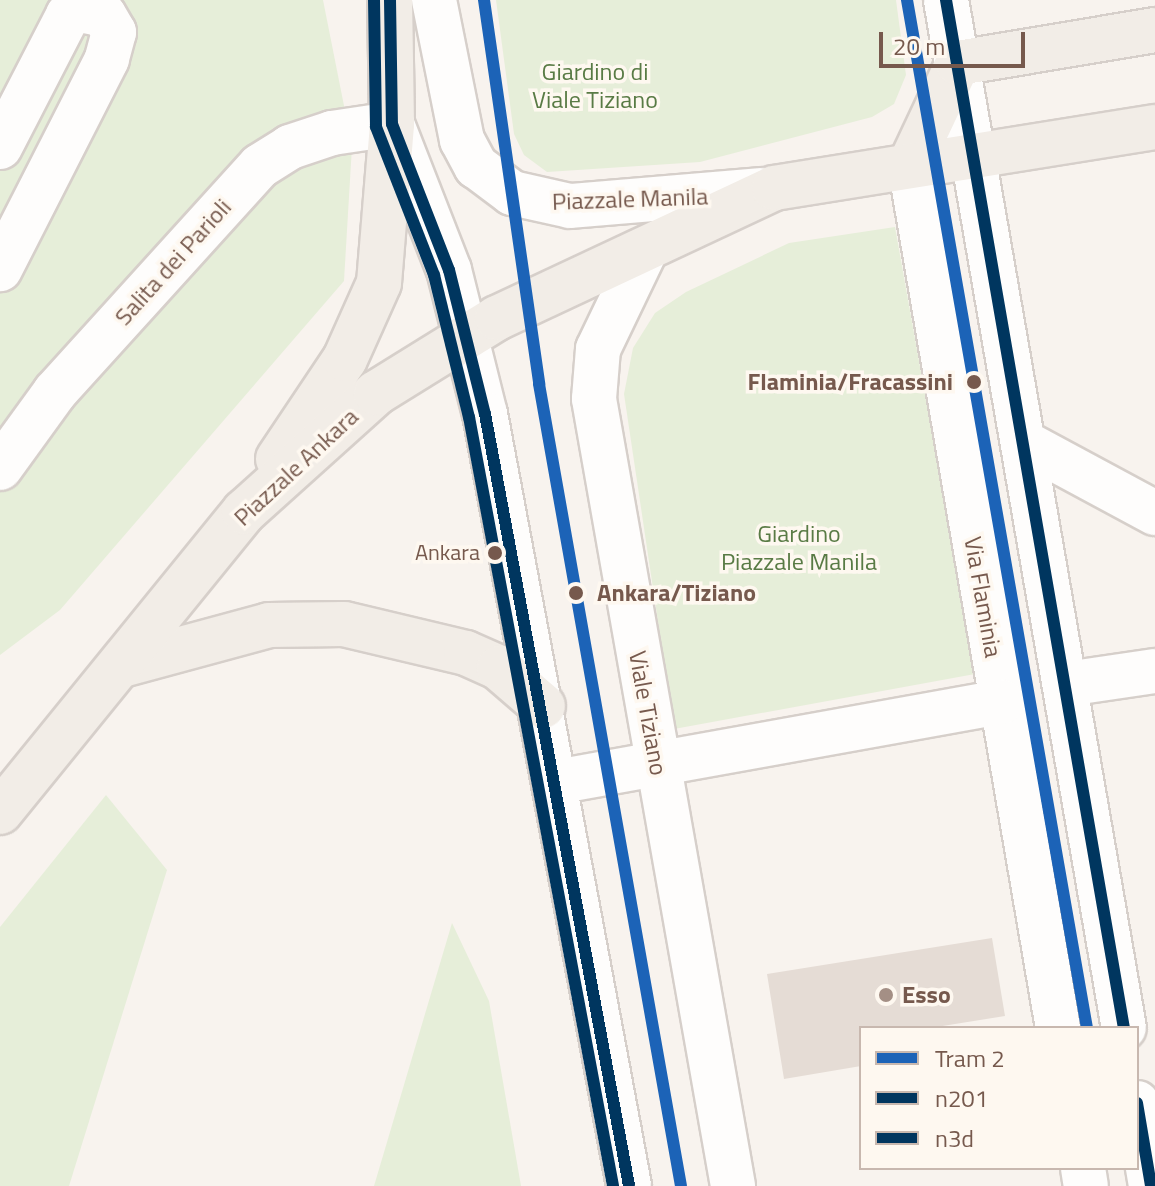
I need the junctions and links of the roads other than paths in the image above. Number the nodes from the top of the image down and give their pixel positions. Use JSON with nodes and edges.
{"nodes":[{"id":1,"x":390,"y":0,"type":"edge"},
{"id":2,"x":434,"y":0,"type":"edge"},
{"id":3,"x":946,"y":0,"type":"edge"},
{"id":4,"x":1155,"y":30,"type":"edge"},
{"id":5,"x":958,"y":63,"type":"junction"},
{"id":6,"x":392,"y":124,"type":"junction"},
{"id":7,"x":1155,"y":127,"type":"edge"},
{"id":8,"x":0,"y":147,"type":"edge"},
{"id":9,"x":974,"y":157,"type":"junction"},
{"id":10,"x":910,"y":165,"type":"junction"},
{"id":11,"x":774,"y":188,"type":"junction"},
{"id":12,"x":646,"y":249,"type":"junction"},
{"id":13,"x":0,"y":269,"type":"edge"},
{"id":14,"x":467,"y":337,"type":"junction"},
{"id":15,"x":1025,"y":443,"type":"junction"},
{"id":16,"x":0,"y":468,"type":"edge"},
{"id":17,"x":244,"y":512,"type":"junction"},
{"id":18,"x":1155,"y":513,"type":"edge"},
{"id":19,"x":122,"y":665,"type":"junction"},
{"id":20,"x":1155,"y":671,"type":"edge"},
{"id":21,"x":1066,"y":684,"type":"junction"},
{"id":22,"x":1002,"y":702,"type":"junction"},
{"id":23,"x":543,"y":706,"type":"junction"},
{"id":24,"x":657,"y":765,"type":"junction"},
{"id":25,"x":556,"y":782,"type":"junction"},
{"id":26,"x":0,"y":812,"type":"edge"},
{"id":27,"x":1058,"y":1026,"type":"edge"},
{"id":28,"x":1124,"y":1026,"type":"edge"},
{"id":29,"x":1139,"y":1115,"type":"edge"},
{"id":30,"x":629,"y":1186,"type":"edge"},
{"id":31,"x":733,"y":1186,"type":"edge"},
{"id":32,"x":1151,"y":1186,"type":"edge"}],
"edges":[{"from":1,"to":6,"type":"main road"},
{"from":2,"to":11,"type":"street","name":"Piazzale Manila"},
{"from":3,"to":5,"type":"street"},
{"from":4,"to":5,"type":"main road"},
{"from":5,"to":9,"type":"street"},
{"from":5,"to":10,"type":"main road"},
{"from":6,"to":14,"type":"street"},
{"from":6,"to":16,"type":"street","name":"Salita dei Parioli"},
{"from":6,"to":17,"type":"main road"},
{"from":7,"to":9,"type":"main road","name":"Piazzale Manila"},
{"from":8,"to":13,"type":"street"},
{"from":9,"to":10,"type":"main road","name":"Piazzale Manila"},
{"from":9,"to":15,"type":"street"},
{"from":10,"to":11,"type":"main road","name":"Piazzale Manila"},
{"from":10,"to":22,"type":"street","name":"Via Flaminia"},
{"from":11,"to":12,"type":"main road","name":"Piazzale Manila"},
{"from":12,"to":14,"type":"main road","name":"Piazzale Manila"},
{"from":12,"to":24,"type":"street","name":"Viale Tiziano"},
{"from":14,"to":17,"type":"main road","name":"Piazzale Ankara"},
{"from":14,"to":23,"type":"street"},
{"from":15,"to":18,"type":"street"},
{"from":15,"to":21,"type":"street"},
{"from":17,"to":19,"type":"main road","name":"Piazzale Ankara"},
{"from":19,"to":23,"type":"main road"},
{"from":19,"to":26,"type":"main road","name":"Piazzale Ankara"},
{"from":20,"to":21,"type":"street"},
{"from":21,"to":28,"type":"street"},
{"from":22,"to":24,"type":"street"},
{"from":22,"to":27,"type":"street","name":"Via Flaminia"},
{"from":23,"to":25,"type":"street"},
{"from":24,"to":25,"type":"street"},
{"from":24,"to":31,"type":"street","name":"Viale Tiziano"},
{"from":25,"to":30,"type":"street"},
{"from":29,"to":32,"type":"street"}]}
